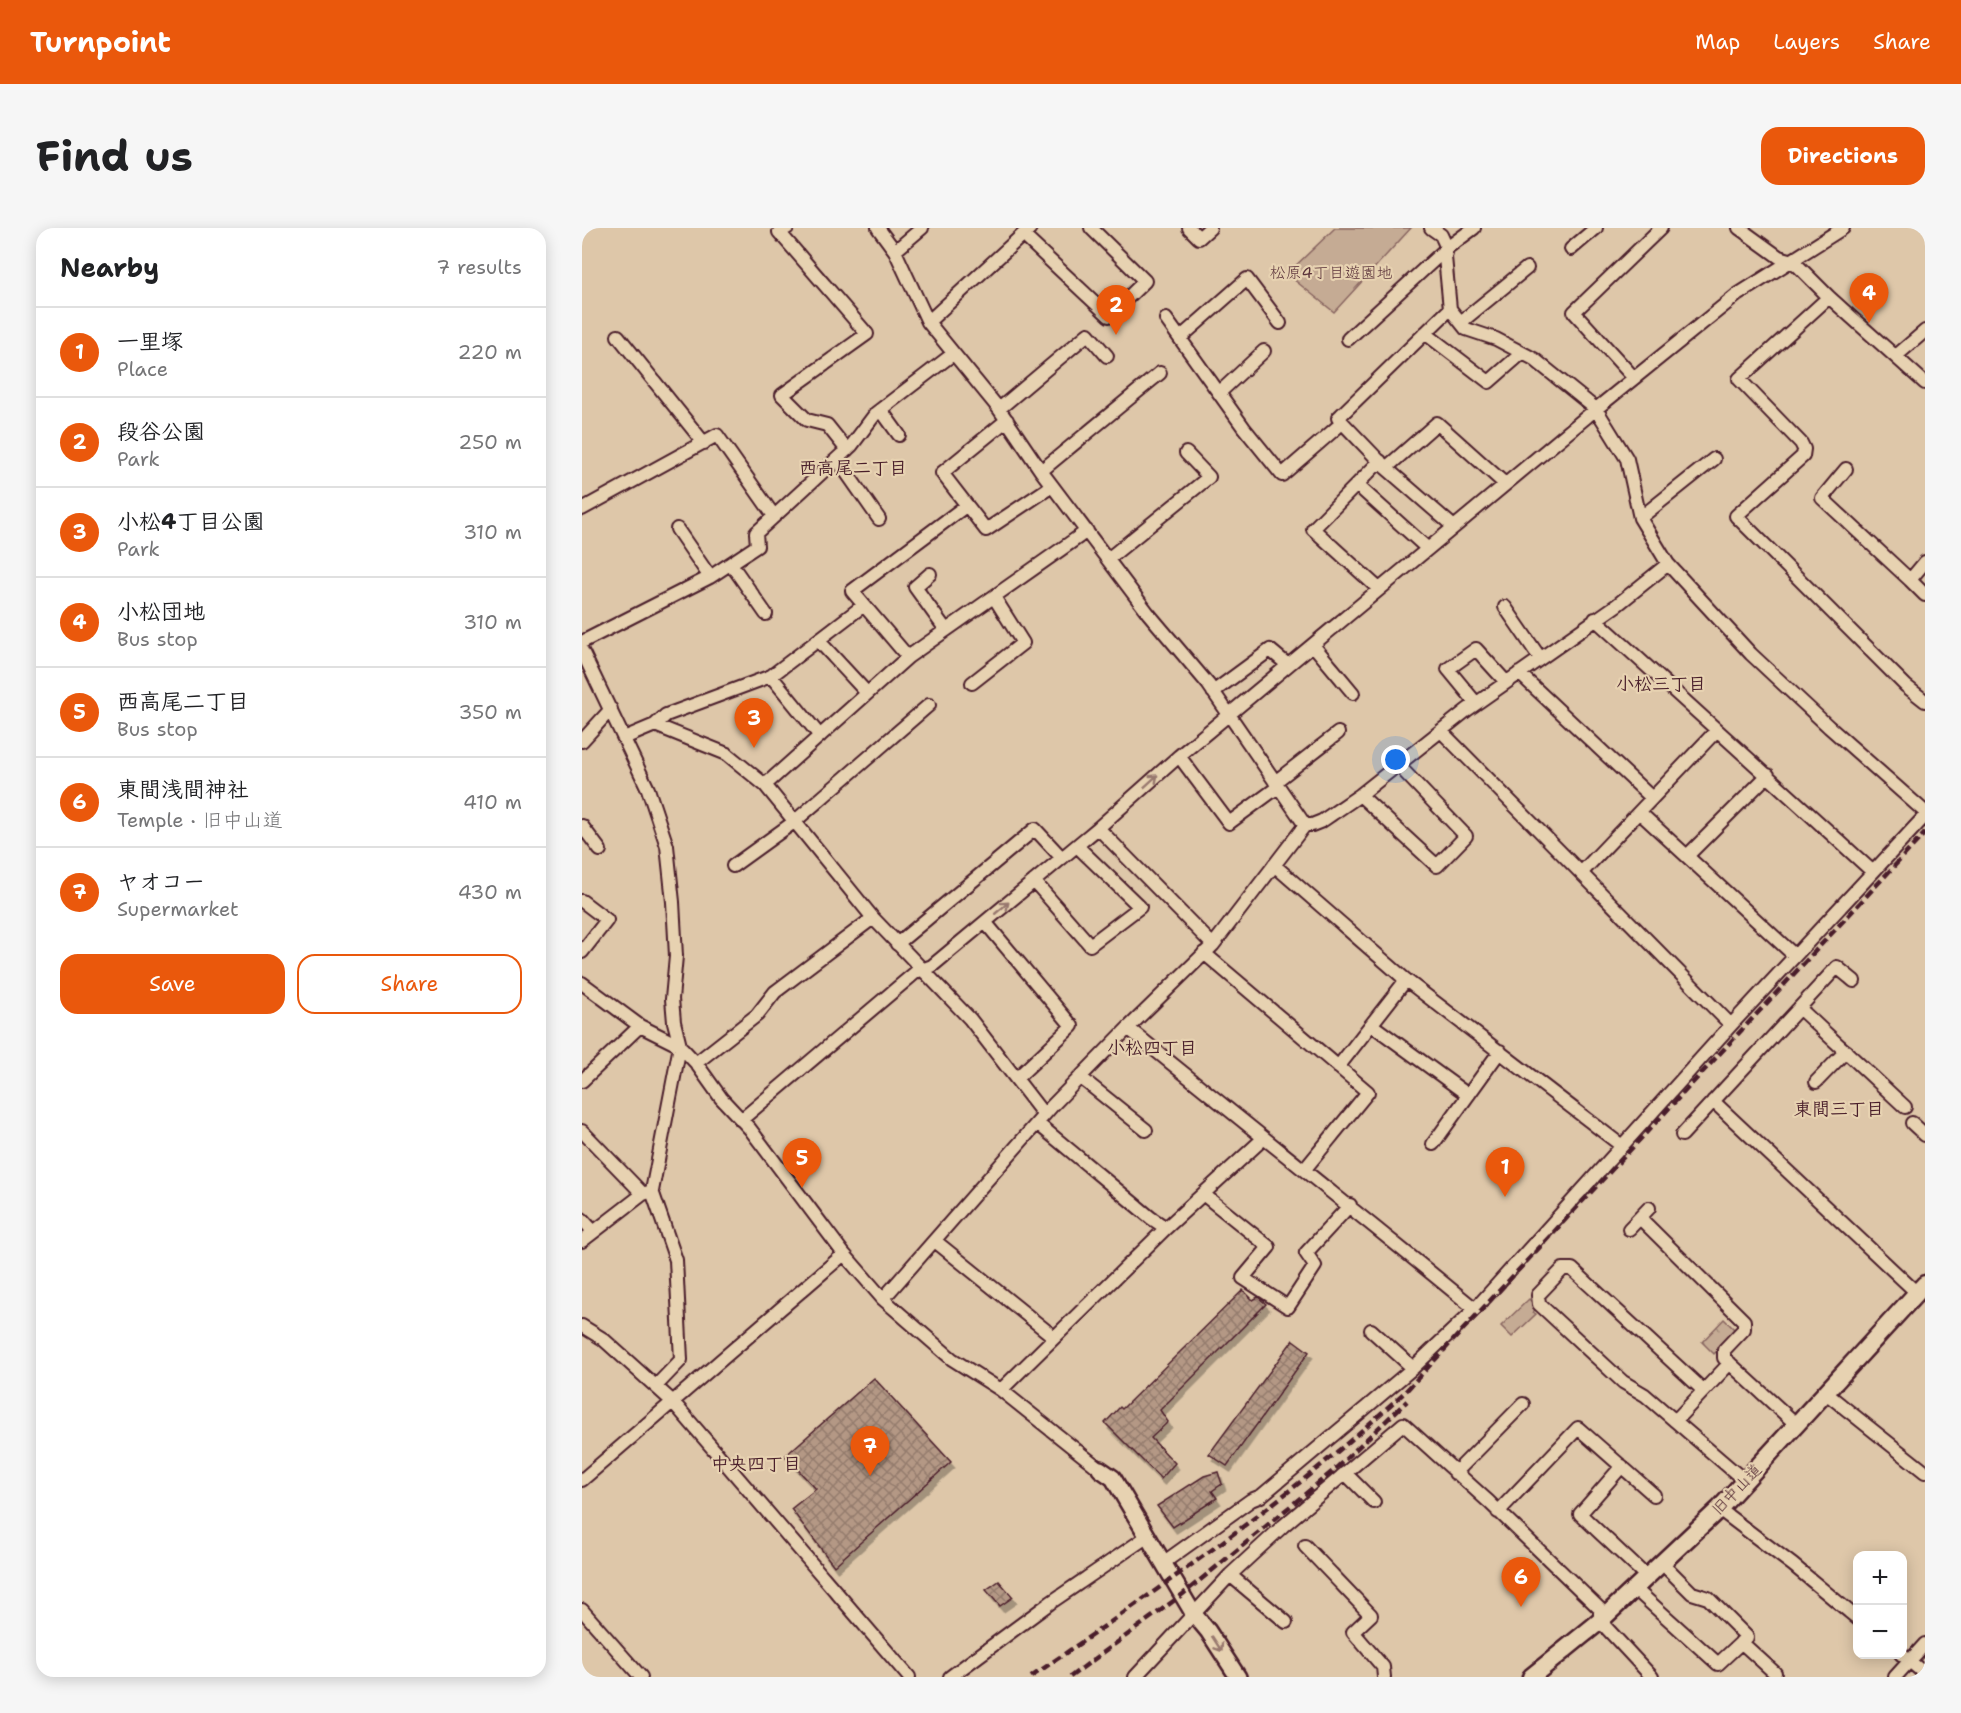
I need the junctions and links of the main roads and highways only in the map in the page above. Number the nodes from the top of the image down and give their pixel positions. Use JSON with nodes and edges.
{"nodes":[{"id":1,"x":1921,"y":1289,"type":"edge"},
{"id":2,"x":1531,"y":1677,"type":"edge"}],
"edges":[{"from":1,"to":2,"type":"main road","name":"旧中山道"}]}
